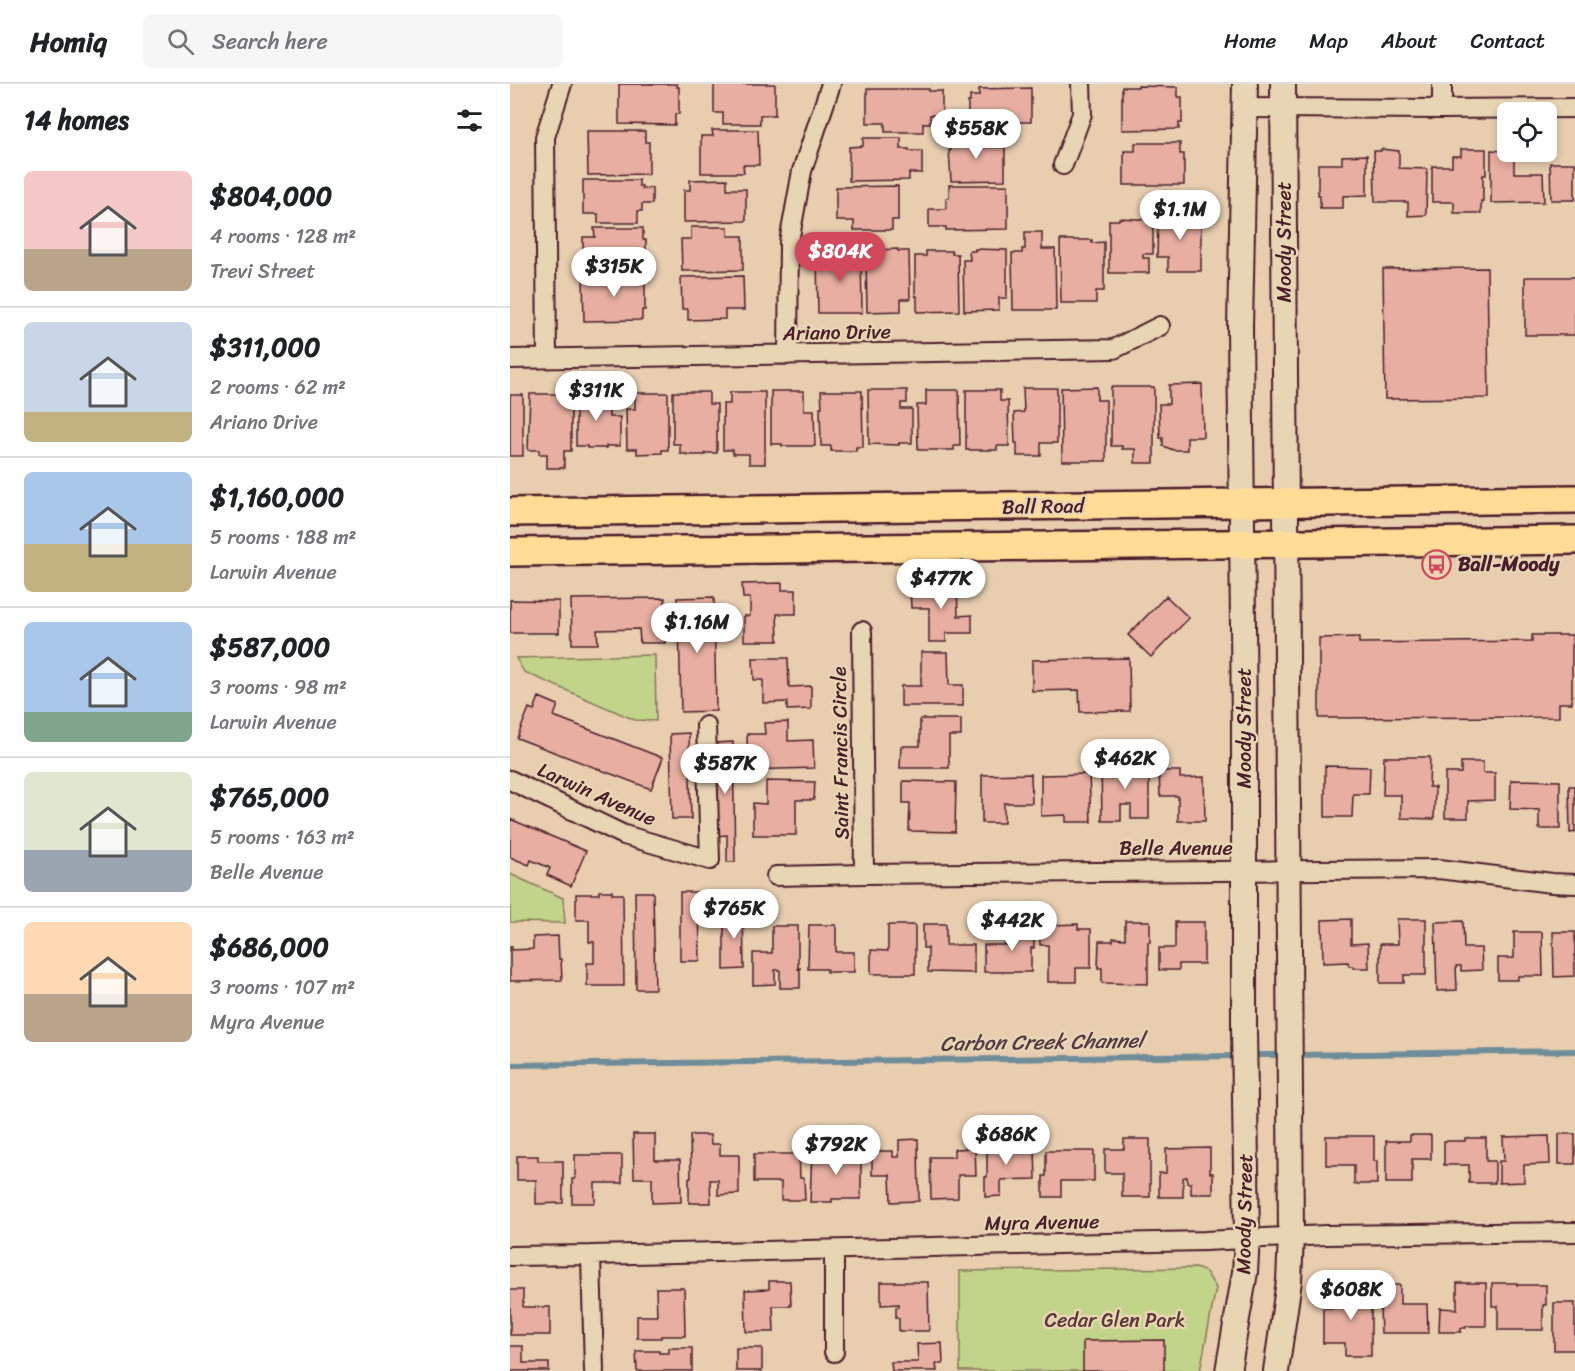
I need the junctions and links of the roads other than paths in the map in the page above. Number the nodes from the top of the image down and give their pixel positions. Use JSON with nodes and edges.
{"nodes":[{"id":1,"x":562,"y":84,"type":"edge"},
{"id":2,"x":831,"y":84,"type":"edge"},
{"id":3,"x":1081,"y":84,"type":"edge"},
{"id":4,"x":1442,"y":84,"type":"edge"},
{"id":5,"x":1245,"y":96,"type":"edge"},
{"id":6,"x":1283,"y":96,"type":"edge"},
{"id":7,"x":1575,"y":108,"type":"edge"},
{"id":8,"x":1442,"y":109,"type":"junction"},
{"id":9,"x":1063,"y":165,"type":"dead end"},
{"id":10,"x":1160,"y":326,"type":"dead end"},
{"id":11,"x":788,"y":355,"type":"junction"},
{"id":12,"x":547,"y":358,"type":"junction"},
{"id":13,"x":510,"y":359,"type":"edge"},
{"id":14,"x":1575,"y":499,"type":"edge"},
{"id":15,"x":1242,"y":503,"type":"junction"},
{"id":16,"x":1286,"y":503,"type":"junction"},
{"id":17,"x":510,"y":512,"type":"edge"},
{"id":18,"x":1575,"y":540,"type":"edge"},
{"id":19,"x":1243,"y":543,"type":"junction"},
{"id":20,"x":1286,"y":543,"type":"junction"},
{"id":21,"x":510,"y":552,"type":"edge"},
{"id":22,"x":862,"y":631,"type":"dead end"},
{"id":23,"x":706,"y":726,"type":"dead end"},
{"id":24,"x":510,"y":780,"type":"edge"},
{"id":25,"x":1244,"y":870,"type":"junction"},
{"id":26,"x":1289,"y":870,"type":"junction"},
{"id":27,"x":864,"y":874,"type":"junction"},
{"id":28,"x":776,"y":876,"type":"dead end"},
{"id":29,"x":1575,"y":884,"type":"edge"},
{"id":30,"x":1575,"y":1232,"type":"edge"},
{"id":31,"x":1291,"y":1236,"type":"junction"},
{"id":32,"x":1247,"y":1238,"type":"junction"},
{"id":33,"x":834,"y":1250,"type":"junction"},
{"id":34,"x":510,"y":1256,"type":"edge"},
{"id":35,"x":591,"y":1256,"type":"junction"},
{"id":36,"x":834,"y":1352,"type":"dead end"},
{"id":37,"x":594,"y":1371,"type":"edge"},
{"id":38,"x":1228,"y":1371,"type":"edge"},
{"id":39,"x":1276,"y":1371,"type":"edge"}],
"edges":[{"from":1,"to":12,"type":"street"},
{"from":2,"to":11,"type":"street"},
{"from":3,"to":9,"type":"street"},
{"from":4,"to":8,"type":"street"},
{"from":5,"to":6,"type":"street"},
{"from":5,"to":15,"type":"main road","name":"Moody Street"},
{"from":6,"to":8,"type":"street"},
{"from":6,"to":16,"type":"main road","name":"Moody Street"},
{"from":7,"to":8,"type":"street"},
{"from":10,"to":11,"type":"street","name":"Ariano Drive"},
{"from":11,"to":12,"type":"street","name":"Ariano Drive"},
{"from":12,"to":13,"type":"street","name":"Ariano Drive"},
{"from":14,"to":16,"type":"main road","name":"Ball Road"},
{"from":15,"to":16,"type":"main road","name":"Ball Road"},
{"from":15,"to":17,"type":"main road","name":"Ball Road"},
{"from":15,"to":19,"type":"main road","name":"Moody Street"},
{"from":16,"to":20,"type":"main road","name":"Moody Street"},
{"from":18,"to":20,"type":"main road","name":"Ball Road"},
{"from":19,"to":20,"type":"main road","name":"Ball Road"},
{"from":19,"to":21,"type":"main road","name":"Ball Road"},
{"from":19,"to":25,"type":"main road","name":"Moody Street"},
{"from":20,"to":26,"type":"main road","name":"Moody Street"},
{"from":22,"to":27,"type":"street","name":"Saint Francis Circle"},
{"from":23,"to":24,"type":"street","name":"Larwin Avenue"},
{"from":25,"to":26,"type":"street","name":"Belle Avenue"},
{"from":25,"to":27,"type":"street","name":"Belle Avenue"},
{"from":25,"to":32,"type":"main road","name":"Moody Street"},
{"from":26,"to":29,"type":"street","name":"Belle Avenue"},
{"from":26,"to":31,"type":"main road","name":"Moody Street"},
{"from":27,"to":28,"type":"street","name":"Belle Avenue"},
{"from":30,"to":31,"type":"street","name":"Myra Avenue"},
{"from":31,"to":32,"type":"street","name":"Myra Avenue"},
{"from":31,"to":39,"type":"main road","name":"Moody Street"},
{"from":32,"to":33,"type":"street","name":"Myra Avenue"},
{"from":32,"to":38,"type":"main road","name":"Moody Street"},
{"from":33,"to":35,"type":"street","name":"Myra Avenue"},
{"from":33,"to":36,"type":"street"},
{"from":34,"to":35,"type":"street","name":"Myra Avenue"},
{"from":35,"to":37,"type":"street"}]}
